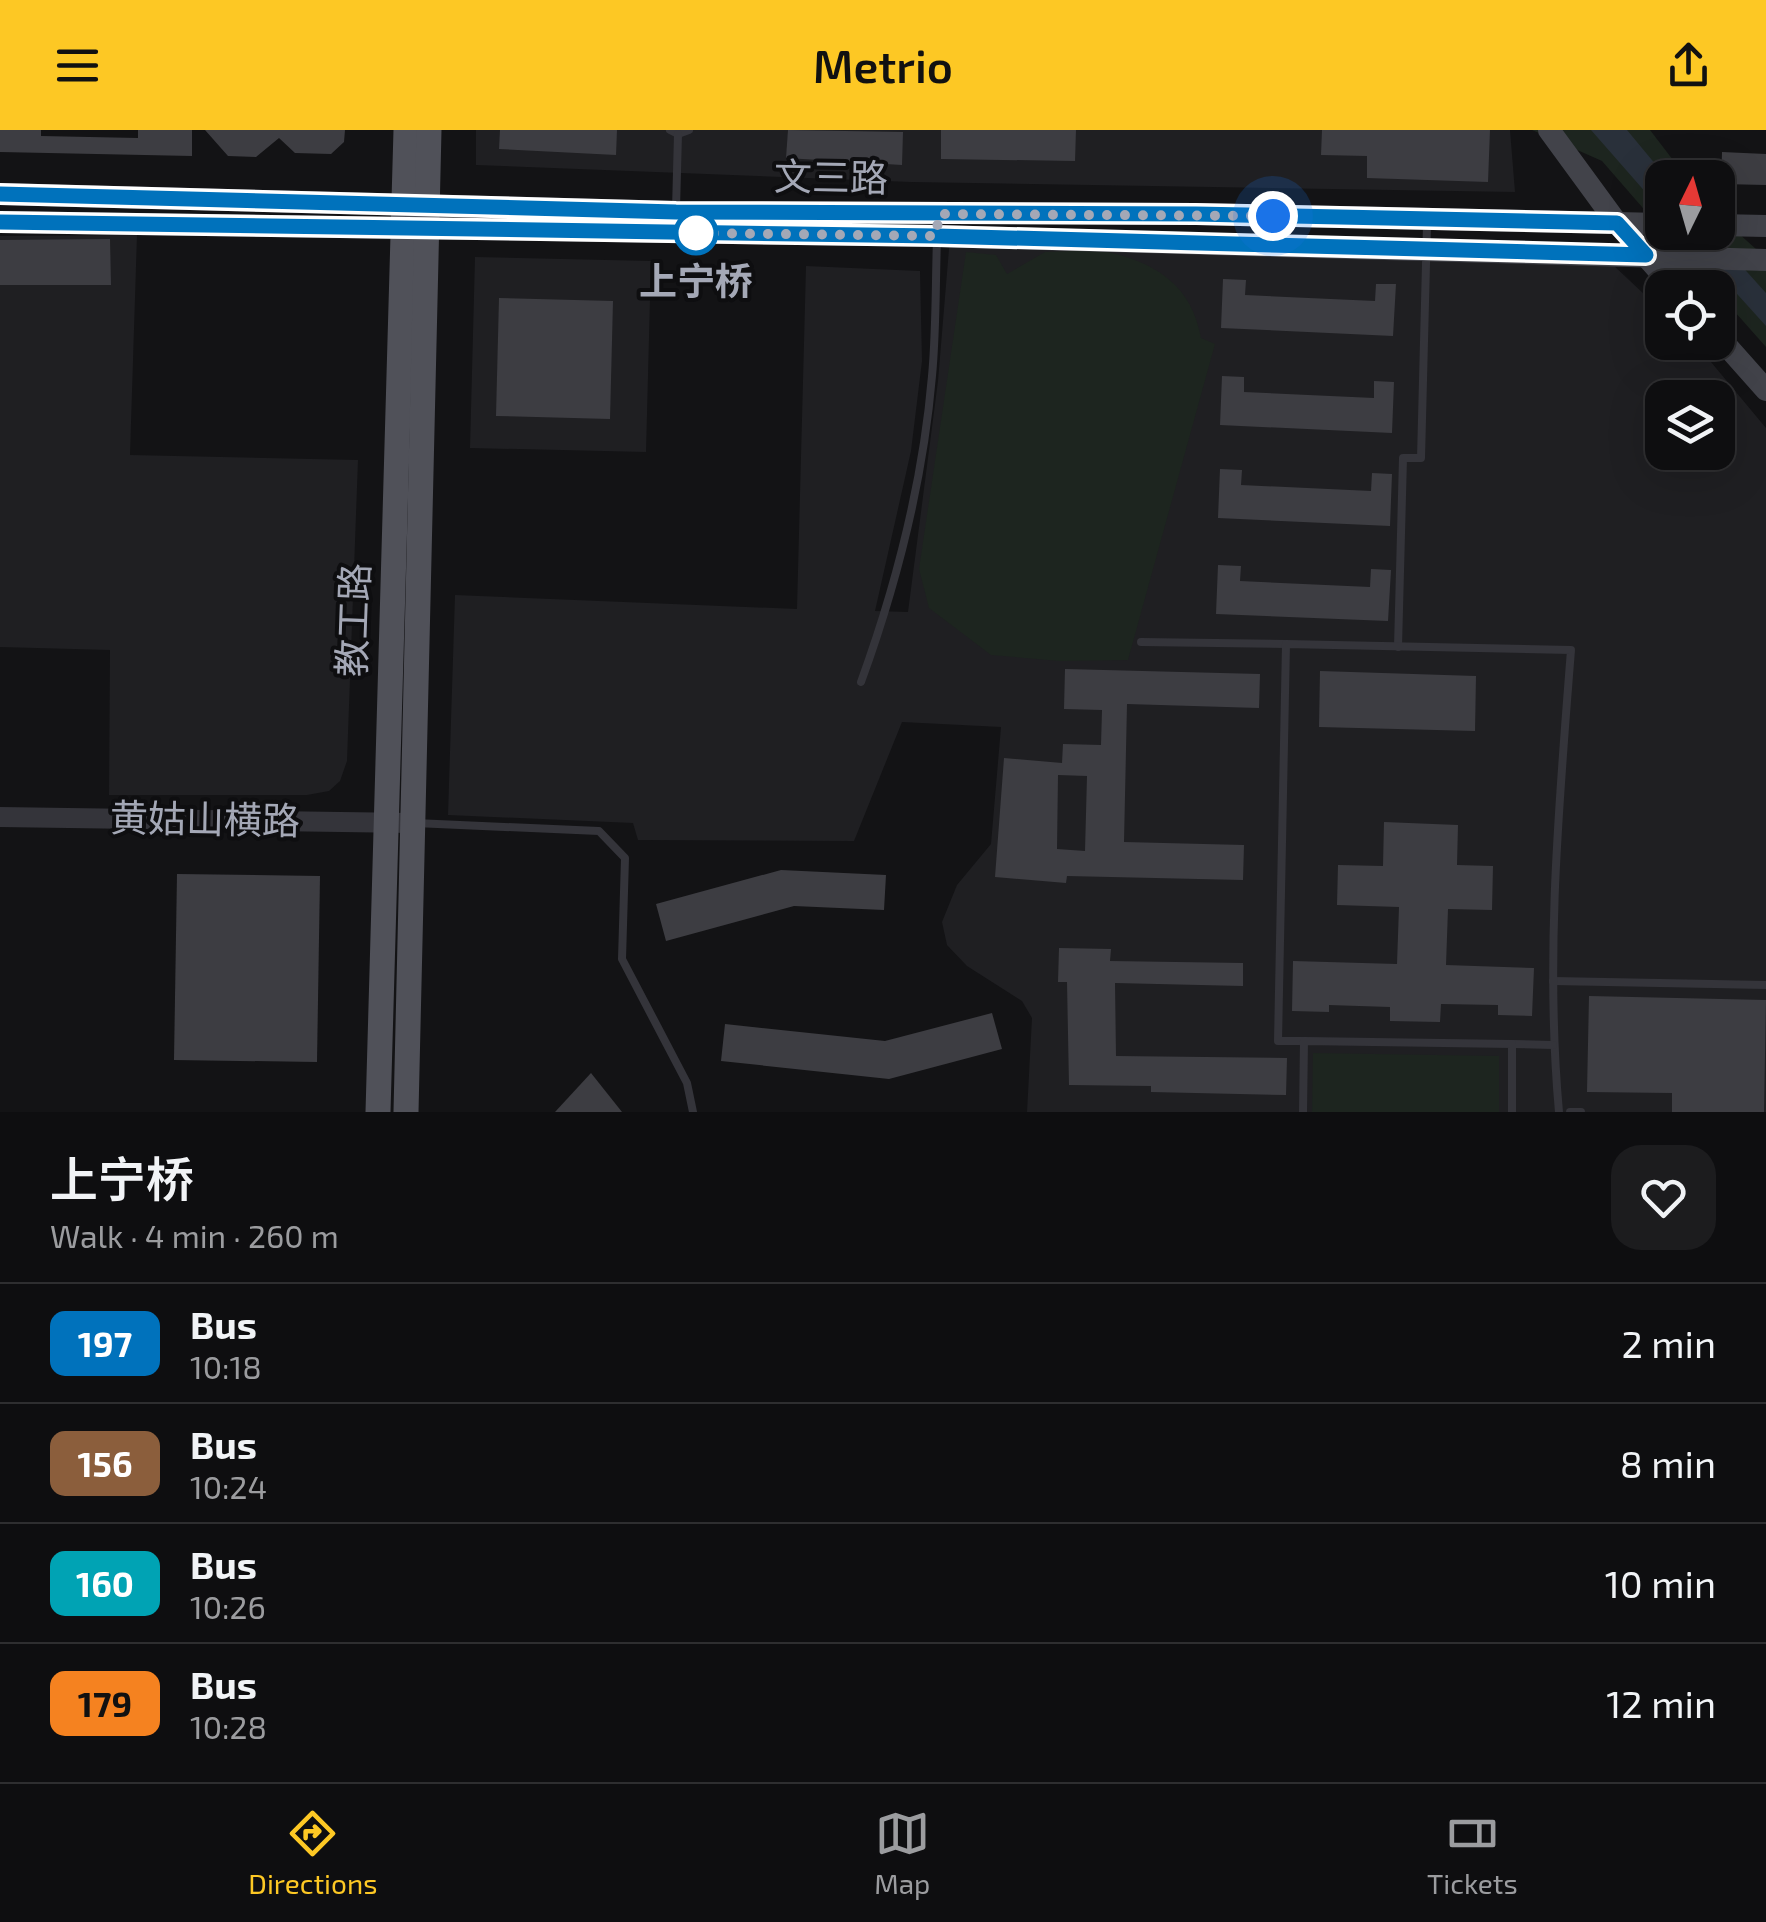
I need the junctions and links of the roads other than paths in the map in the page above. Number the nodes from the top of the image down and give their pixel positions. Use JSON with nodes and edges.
{"nodes":[{"id":1,"x":406,"y":130,"type":"edge"},
{"id":2,"x":429,"y":130,"type":"edge"},
{"id":3,"x":690,"y":130,"type":"edge"},
{"id":4,"x":1549,"y":130,"type":"edge"},
{"id":5,"x":674,"y":132,"type":"edge"},
{"id":6,"x":0,"y":194,"type":"edge"},
{"id":7,"x":676,"y":212,"type":"junction"},
{"id":8,"x":417,"y":217,"type":"junction"},
{"id":9,"x":1427,"y":219,"type":"junction"},
{"id":10,"x":0,"y":222,"type":"edge"},
{"id":11,"x":1617,"y":223,"type":"junction"},
{"id":12,"x":1645,"y":224,"type":"edge"},
{"id":13,"x":938,"y":225,"type":"junction"},
{"id":14,"x":1735,"y":225,"type":"edge"},
{"id":15,"x":1766,"y":226,"type":"edge"},
{"id":16,"x":1426,"y":249,"type":"junction"},
{"id":17,"x":1646,"y":255,"type":"junction"},
{"id":18,"x":1766,"y":260,"type":"edge"},
{"id":19,"x":1659,"y":270,"type":"edge"},
{"id":20,"x":1735,"y":355,"type":"edge"},
{"id":21,"x":1766,"y":390,"type":"edge"},
{"id":22,"x":1141,"y":642,"type":"dead end"},
{"id":23,"x":1286,"y":644,"type":"junction"},
{"id":24,"x":1398,"y":648,"type":"junction"},
{"id":25,"x":860,"y":682,"type":"dead end"},
{"id":26,"x":0,"y":816,"type":"edge"},
{"id":27,"x":384,"y":823,"type":"junction"},
{"id":28,"x":411,"y":823,"type":"junction"},
{"id":29,"x":1553,"y":980,"type":"junction"},
{"id":30,"x":1766,"y":985,"type":"edge"},
{"id":31,"x":1304,"y":1040,"type":"junction"},
{"id":32,"x":1512,"y":1044,"type":"junction"},
{"id":33,"x":1553,"y":1045,"type":"junction"},
{"id":34,"x":378,"y":1112,"type":"edge"},
{"id":35,"x":406,"y":1112,"type":"edge"},
{"id":36,"x":693,"y":1112,"type":"edge"},
{"id":37,"x":1303,"y":1112,"type":"edge"},
{"id":38,"x":1512,"y":1112,"type":"edge"},
{"id":39,"x":1559,"y":1112,"type":"edge"},
{"id":40,"x":1570,"y":1112,"type":"edge"},
{"id":41,"x":1581,"y":1112,"type":"edge"}],
"edges":[{"from":1,"to":8,"type":"main road","name":"教工路"},
{"from":2,"to":8,"type":"main road","name":"教工路"},
{"from":3,"to":5,"type":"lane"},
{"from":4,"to":11,"type":"main road"},
{"from":5,"to":7,"type":"lane"},
{"from":6,"to":8,"type":"main road","name":"文三路"},
{"from":7,"to":8,"type":"main road","name":"文三路"},
{"from":7,"to":13,"type":"main road","name":"文三路"},
{"from":8,"to":10,"type":"main road","name":"文三路"},
{"from":8,"to":13,"type":"main road","name":"文三路"},
{"from":8,"to":27,"type":"main road","name":"教工路"},
{"from":8,"to":28,"type":"main road","name":"教工路"},
{"from":9,"to":11,"type":"main road","name":"文三路"},
{"from":9,"to":13,"type":"main road","name":"文三路"},
{"from":9,"to":16,"type":"lane"},
{"from":11,"to":12,"type":"main road","name":"文三路"},
{"from":11,"to":17,"type":"main road"},
{"from":13,"to":16,"type":"main road","name":"文三路"},
{"from":13,"to":25,"type":"lane"},
{"from":14,"to":15,"type":"main road"},
{"from":16,"to":17,"type":"main road","name":"文三路"},
{"from":16,"to":24,"type":"lane"},
{"from":17,"to":18,"type":"main road","name":"文三路"},
{"from":17,"to":19,"type":"main road"},
{"from":20,"to":21,"type":"main road"},
{"from":22,"to":23,"type":"lane"},
{"from":23,"to":24,"type":"lane"},
{"from":23,"to":31,"type":"lane"},
{"from":24,"to":29,"type":"lane"},
{"from":26,"to":27,"type":"street","name":"黄姑山横路"},
{"from":27,"to":28,"type":"street","name":"黄姑山横路"},
{"from":27,"to":34,"type":"main road","name":"教工路"},
{"from":28,"to":35,"type":"main road","name":"教工路"},
{"from":28,"to":36,"type":"lane"},
{"from":29,"to":30,"type":"lane"},
{"from":29,"to":33,"type":"lane"},
{"from":31,"to":32,"type":"lane"},
{"from":31,"to":37,"type":"lane"},
{"from":32,"to":33,"type":"lane"},
{"from":32,"to":38,"type":"lane"},
{"from":33,"to":39,"type":"lane"},
{"from":40,"to":41,"type":"lane"}]}
